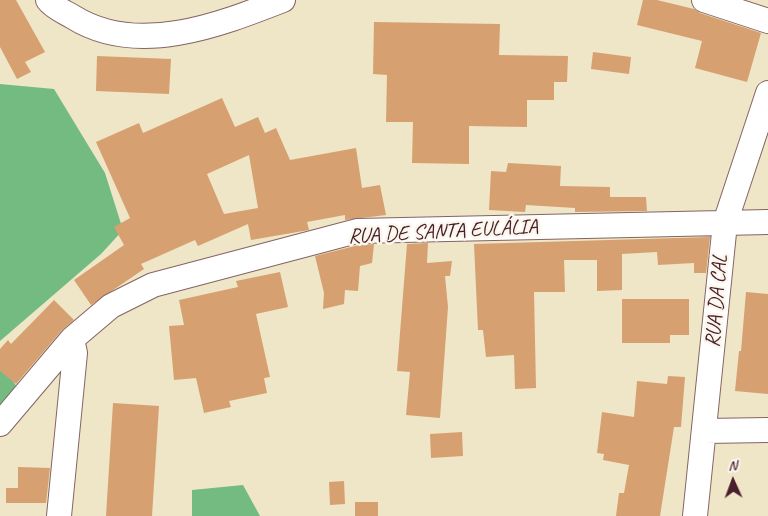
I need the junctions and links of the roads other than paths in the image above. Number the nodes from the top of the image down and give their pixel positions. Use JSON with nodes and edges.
{"nodes":[{"id":1,"x":48,"y":0,"type":"edge"},
{"id":2,"x":283,"y":0,"type":"edge"},
{"id":3,"x":704,"y":0,"type":"edge"},
{"id":4,"x":768,"y":21,"type":"edge"},
{"id":5,"x":768,"y":93,"type":"edge"},
{"id":6,"x":724,"y":222,"type":"junction"},
{"id":7,"x":768,"y":222,"type":"edge"},
{"id":8,"x":72,"y":339,"type":"junction"},
{"id":9,"x":0,"y":424,"type":"edge"},
{"id":10,"x":768,"y":430,"type":"edge"},
{"id":11,"x":705,"y":431,"type":"junction"},
{"id":12,"x":60,"y":516,"type":"edge"},
{"id":13,"x":695,"y":516,"type":"edge"}],
"edges":[{"from":1,"to":2,"type":"street"},
{"from":3,"to":4,"type":"street"},
{"from":5,"to":6,"type":"street","name":"RUA DA CAL"},
{"from":6,"to":7,"type":"street","name":"RUA DE SANTA EULÁLIA"},
{"from":6,"to":8,"type":"street","name":"RUA DE SANTA EULÁLIA"},
{"from":6,"to":11,"type":"street","name":"RUA DA CAL"},
{"from":8,"to":9,"type":"street","name":"RUA DE SANTA EULÁLIA"},
{"from":8,"to":12,"type":"street"},
{"from":10,"to":11,"type":"street"},
{"from":11,"to":13,"type":"street","name":"RUA DA CAL"}]}
